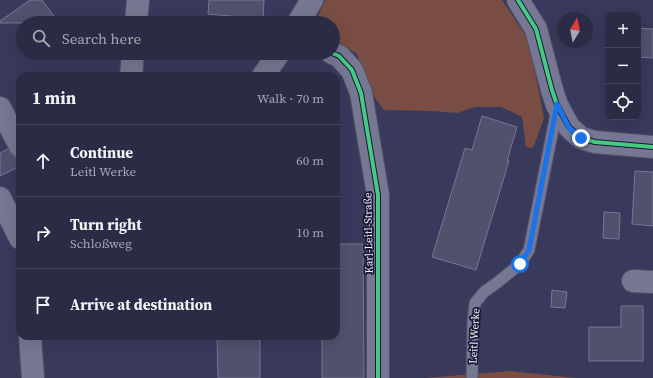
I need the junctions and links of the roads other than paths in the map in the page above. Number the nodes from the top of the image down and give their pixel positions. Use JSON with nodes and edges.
{"nodes":[{"id":1,"x":138,"y":0,"type":"edge"},
{"id":2,"x":312,"y":0,"type":"edge"},
{"id":3,"x":518,"y":0,"type":"edge"},
{"id":4,"x":137,"y":16,"type":"edge"},
{"id":5,"x":302,"y":16,"type":"edge"},
{"id":6,"x":340,"y":57,"type":"edge"},
{"id":7,"x":132,"y":60,"type":"edge"},
{"id":8,"x":274,"y":60,"type":"edge"},
{"id":9,"x":131,"y":72,"type":"edge"},
{"id":10,"x":266,"y":72,"type":"edge"},
{"id":11,"x":557,"y":104,"type":"junction"},
{"id":12,"x":0,"y":108,"type":"edge"},
{"id":13,"x":16,"y":138,"type":"edge"},
{"id":14,"x":653,"y":147,"type":"edge"},
{"id":15,"x":0,"y":198,"type":"edge"},
{"id":16,"x":16,"y":230,"type":"edge"},
{"id":17,"x":30,"y":340,"type":"edge"},
{"id":18,"x":33,"y":378,"type":"edge"},
{"id":19,"x":378,"y":378,"type":"edge"},
{"id":20,"x":472,"y":378,"type":"edge"}],
"edges":[{"from":1,"to":4,"type":"street"},
{"from":2,"to":5,"type":"street"},
{"from":3,"to":11,"type":"street"},
{"from":6,"to":19,"type":"street","name":"Karl-Leitl-Straße"},
{"from":7,"to":9,"type":"street"},
{"from":8,"to":10,"type":"street"},
{"from":11,"to":14,"type":"street"},
{"from":11,"to":20,"type":"lane","name":"Leitl Werke"},
{"from":12,"to":13,"type":"street"},
{"from":15,"to":16,"type":"street"},
{"from":17,"to":18,"type":"street"}]}
